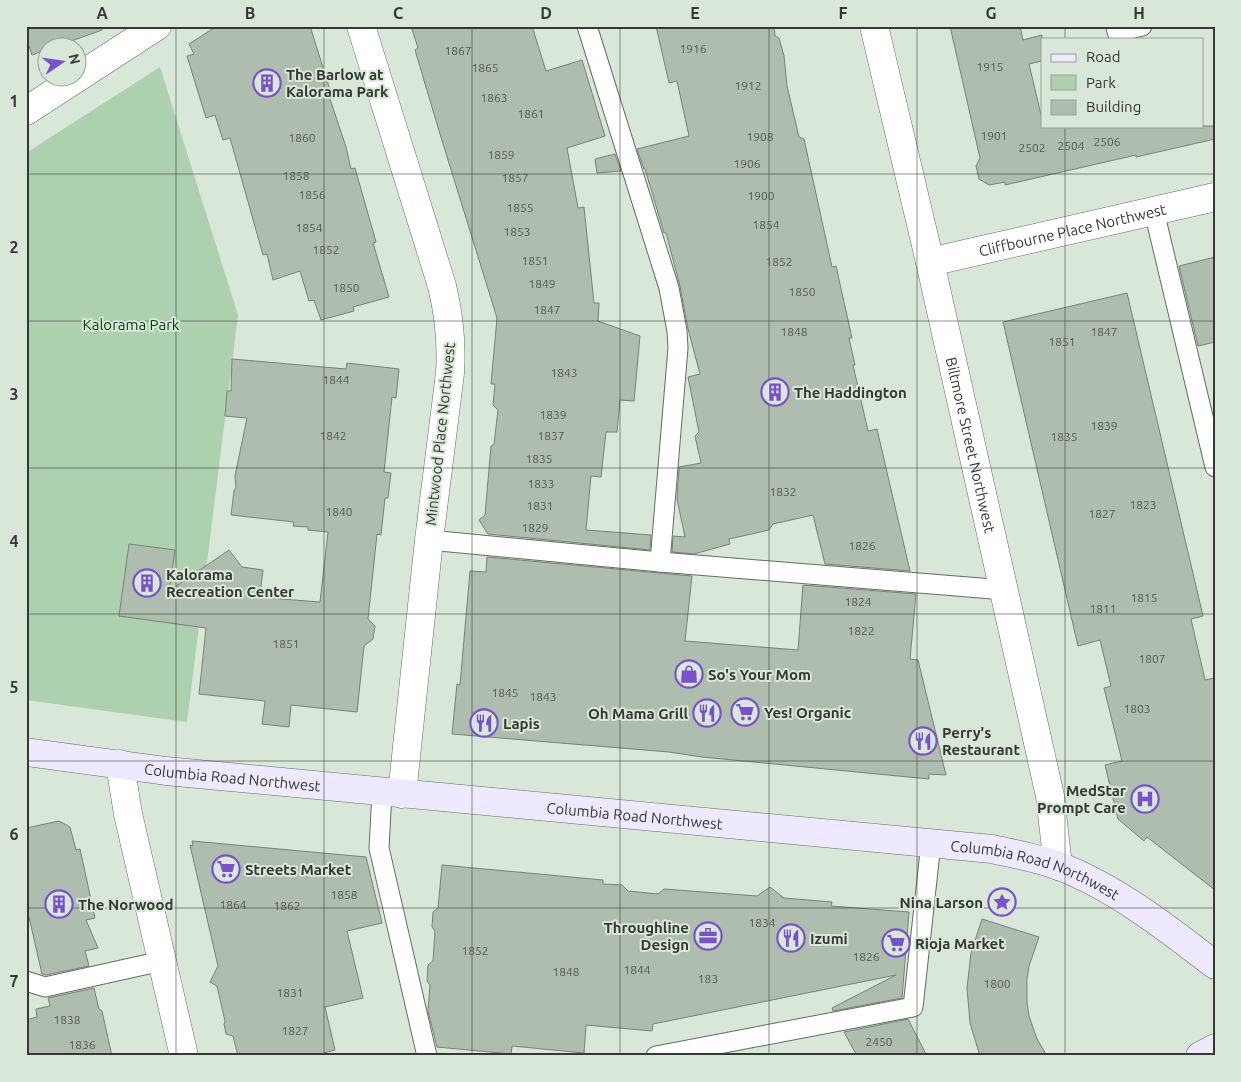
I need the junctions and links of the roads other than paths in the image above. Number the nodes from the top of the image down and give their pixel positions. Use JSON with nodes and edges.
{"nodes":[{"id":1,"x":157,"y":26,"type":"edge"},
{"id":2,"x":361,"y":26,"type":"edge"},
{"id":3,"x":587,"y":26,"type":"edge"},
{"id":4,"x":874,"y":26,"type":"edge"},
{"id":5,"x":1116,"y":26,"type":"edge"},
{"id":6,"x":1142,"y":26,"type":"edge"},
{"id":7,"x":26,"y":111,"type":"edge"},
{"id":8,"x":1215,"y":196,"type":"edge"},
{"id":9,"x":1154,"y":211,"type":"junction"},
{"id":10,"x":930,"y":262,"type":"junction"},
{"id":11,"x":1215,"y":467,"type":"edge"},
{"id":12,"x":429,"y":540,"type":"junction"},
{"id":13,"x":660,"y":562,"type":"junction"},
{"id":14,"x":1005,"y":590,"type":"junction"},
{"id":15,"x":26,"y":752,"type":"edge"},
{"id":16,"x":120,"y":764,"type":"junction"},
{"id":17,"x":392,"y":793,"type":"junction"},
{"id":18,"x":931,"y":843,"type":"junction"},
{"id":19,"x":1058,"y":866,"type":"junction"},
{"id":20,"x":162,"y":961,"type":"junction"},
{"id":21,"x":1215,"y":965,"type":"edge"},
{"id":22,"x":26,"y":981,"type":"edge"},
{"id":23,"x":1215,"y":1048,"type":"edge"},
{"id":24,"x":184,"y":1056,"type":"edge"},
{"id":25,"x":426,"y":1056,"type":"edge"},
{"id":26,"x":656,"y":1056,"type":"edge"},
{"id":27,"x":1200,"y":1056,"type":"edge"}],
"edges":[{"from":1,"to":7,"type":"street"},
{"from":2,"to":12,"type":"street","name":"Mintwood Place Northwest"},
{"from":3,"to":13,"type":"lane"},
{"from":4,"to":10,"type":"street","name":"Biltmore Street Northwest"},
{"from":5,"to":6,"type":"lane"},
{"from":8,"to":9,"type":"street","name":"Cliffbourne Place Northwest"},
{"from":9,"to":10,"type":"street","name":"Cliffbourne Place Northwest"},
{"from":9,"to":11,"type":"lane"},
{"from":10,"to":14,"type":"street","name":"Biltmore Street Northwest"},
{"from":12,"to":13,"type":"lane"},
{"from":12,"to":17,"type":"street","name":"Mintwood Place Northwest"},
{"from":13,"to":14,"type":"lane"},
{"from":14,"to":19,"type":"street","name":"Biltmore Street Northwest"},
{"from":15,"to":16,"type":"main road","name":"Columbia Road Northwest"},
{"from":16,"to":17,"type":"main road","name":"Columbia Road Northwest"},
{"from":16,"to":20,"type":"street"},
{"from":17,"to":18,"type":"main road","name":"Columbia Road Northwest"},
{"from":17,"to":25,"type":"lane"},
{"from":18,"to":19,"type":"main road","name":"Columbia Road Northwest"},
{"from":18,"to":26,"type":"lane"},
{"from":19,"to":21,"type":"main road","name":"Columbia Road Northwest"},
{"from":20,"to":22,"type":"lane"},
{"from":20,"to":24,"type":"street"},
{"from":23,"to":27,"type":"main road"}]}
